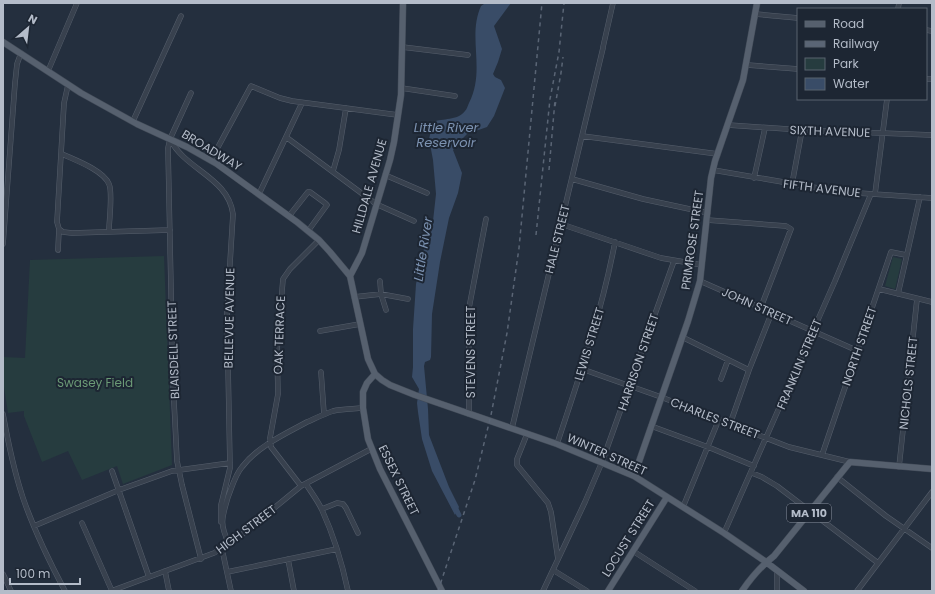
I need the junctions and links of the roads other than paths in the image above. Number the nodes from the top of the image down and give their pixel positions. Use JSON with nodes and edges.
{"nodes":[{"id":1,"x":77,"y":3,"type":"edge"},
{"id":2,"x":403,"y":3,"type":"edge"},
{"id":3,"x":613,"y":3,"type":"edge"},
{"id":4,"x":757,"y":3,"type":"edge"},
{"id":5,"x":755,"y":14,"type":"junction"},
{"id":6,"x":181,"y":16,"type":"dead end"},
{"id":7,"x":797,"y":18,"type":"edge"},
{"id":8,"x":3,"y":42,"type":"edge"},
{"id":9,"x":402,"y":47,"type":"junction"},
{"id":10,"x":21,"y":53,"type":"junction"},
{"id":11,"x":468,"y":55,"type":"dead end"},
{"id":12,"x":746,"y":65,"type":"junction"},
{"id":13,"x":797,"y":69,"type":"edge"},
{"id":14,"x":48,"y":71,"type":"junction"},
{"id":15,"x":68,"y":85,"type":"junction"},
{"id":16,"x":401,"y":88,"type":"junction"},
{"id":17,"x":191,"y":93,"type":"dead end"},
{"id":18,"x":455,"y":96,"type":"dead end"},
{"id":19,"x":887,"y":100,"type":"edge"},
{"id":20,"x":302,"y":103,"type":"junction"},
{"id":21,"x":346,"y":108,"type":"junction"},
{"id":22,"x":398,"y":115,"type":"junction"},
{"id":23,"x":133,"y":121,"type":"junction"},
{"id":24,"x":728,"y":125,"type":"junction"},
{"id":25,"x":765,"y":128,"type":"junction"},
{"id":26,"x":802,"y":130,"type":"junction"},
{"id":27,"x":883,"y":133,"type":"junction"},
{"id":28,"x":932,"y":135,"type":"edge"},
{"id":29,"x":582,"y":136,"type":"junction"},
{"id":30,"x":286,"y":137,"type":"junction"},
{"id":31,"x":170,"y":139,"type":"junction"},
{"id":32,"x":62,"y":154,"type":"junction"},
{"id":33,"x":718,"y":154,"type":"junction"},
{"id":34,"x":211,"y":160,"type":"junction"},
{"id":35,"x":713,"y":170,"type":"junction"},
{"id":36,"x":333,"y":172,"type":"junction"},
{"id":37,"x":385,"y":175,"type":"junction"},
{"id":38,"x":754,"y":178,"type":"junction"},
{"id":39,"x":572,"y":179,"type":"junction"},
{"id":40,"x":792,"y":184,"type":"junction"},
{"id":41,"x":428,"y":193,"type":"dead end"},
{"id":42,"x":259,"y":194,"type":"junction"},
{"id":43,"x":873,"y":194,"type":"junction"},
{"id":44,"x":920,"y":197,"type":"junction"},
{"id":45,"x":932,"y":198,"type":"edge"},
{"id":46,"x":376,"y":204,"type":"junction"},
{"id":47,"x":4,"y":209,"type":"edge"},
{"id":48,"x":708,"y":213,"type":"junction"},
{"id":49,"x":289,"y":216,"type":"junction"},
{"id":50,"x":486,"y":219,"type":"dead end"},
{"id":51,"x":707,"y":220,"type":"junction"},
{"id":52,"x":414,"y":221,"type":"dead end"},
{"id":53,"x":561,"y":224,"type":"junction"},
{"id":54,"x":59,"y":229,"type":"junction"},
{"id":55,"x":170,"y":230,"type":"junction"},
{"id":56,"x":308,"y":230,"type":"junction"},
{"id":57,"x":109,"y":231,"type":"junction"},
{"id":58,"x":319,"y":240,"type":"junction"},
{"id":59,"x":614,"y":242,"type":"junction"},
{"id":60,"x":3,"y":244,"type":"edge"},
{"id":61,"x":58,"y":250,"type":"dead end"},
{"id":62,"x":906,"y":255,"type":"junction"},
{"id":63,"x":674,"y":261,"type":"junction"},
{"id":64,"x":702,"y":265,"type":"junction"},
{"id":65,"x":350,"y":276,"type":"junction"},
{"id":66,"x":700,"y":280,"type":"junction"},
{"id":67,"x":380,"y":281,"type":"dead end"},
{"id":68,"x":879,"y":288,"type":"junction"},
{"id":69,"x":381,"y":294,"type":"junction"},
{"id":70,"x":898,"y":294,"type":"junction"},
{"id":71,"x":354,"y":297,"type":"junction"},
{"id":72,"x":408,"y":299,"type":"dead end"},
{"id":73,"x":917,"y":299,"type":"junction"},
{"id":74,"x":932,"y":302,"type":"edge"},
{"id":75,"x":760,"y":307,"type":"junction"},
{"id":76,"x":386,"y":310,"type":"dead end"},
{"id":77,"x":772,"y":312,"type":"junction"},
{"id":78,"x":360,"y":324,"type":"junction"},
{"id":79,"x":320,"y":330,"type":"dead end"},
{"id":80,"x":813,"y":331,"type":"junction"},
{"id":81,"x":682,"y":337,"type":"junction"},
{"id":82,"x":858,"y":351,"type":"junction"},
{"id":83,"x":728,"y":360,"type":"junction"},
{"id":84,"x":582,"y":369,"type":"junction"},
{"id":85,"x":749,"y":370,"type":"junction"},
{"id":86,"x":321,"y":372,"type":"dead end"},
{"id":87,"x":375,"y":374,"type":"junction"},
{"id":88,"x":721,"y":379,"type":"dead end"},
{"id":89,"x":630,"y":386,"type":"junction"},
{"id":90,"x":661,"y":397,"type":"junction"},
{"id":91,"x":363,"y":408,"type":"junction"},
{"id":92,"x":3,"y":414,"type":"edge"},
{"id":93,"x":324,"y":414,"type":"junction"},
{"id":94,"x":470,"y":414,"type":"junction"},
{"id":95,"x":719,"y":420,"type":"junction"},
{"id":96,"x":730,"y":424,"type":"junction"},
{"id":97,"x":651,"y":426,"type":"junction"},
{"id":98,"x":512,"y":428,"type":"junction"},
{"id":99,"x":527,"y":434,"type":"junction"},
{"id":100,"x":767,"y":438,"type":"junction"},
{"id":101,"x":5,"y":441,"type":"edge"},
{"id":102,"x":270,"y":443,"type":"junction"},
{"id":103,"x":557,"y":444,"type":"junction"},
{"id":104,"x":708,"y":447,"type":"junction"},
{"id":105,"x":371,"y":449,"type":"junction"},
{"id":106,"x":822,"y":455,"type":"junction"},
{"id":107,"x":602,"y":462,"type":"junction"},
{"id":108,"x":850,"y":462,"type":"junction"},
{"id":109,"x":230,"y":463,"type":"junction"},
{"id":110,"x":754,"y":466,"type":"junction"},
{"id":111,"x":899,"y":467,"type":"junction"},
{"id":112,"x":932,"y":469,"type":"edge"},
{"id":113,"x":179,"y":470,"type":"junction"},
{"id":114,"x":112,"y":471,"type":"dead end"},
{"id":115,"x":752,"y":473,"type":"junction"},
{"id":116,"x":634,"y":476,"type":"junction"},
{"id":117,"x":837,"y":478,"type":"junction"},
{"id":118,"x":303,"y":485,"type":"junction"},
{"id":119,"x":119,"y":490,"type":"junction"},
{"id":120,"x":932,"y":492,"type":"edge"},
{"id":121,"x":667,"y":496,"type":"junction"},
{"id":122,"x":683,"y":507,"type":"junction"},
{"id":123,"x":322,"y":509,"type":"junction"},
{"id":124,"x":810,"y":511,"type":"junction"},
{"id":125,"x":221,"y":522,"type":"junction"},
{"id":126,"x":82,"y":523,"type":"dead end"},
{"id":127,"x":34,"y":526,"type":"junction"},
{"id":128,"x":904,"y":529,"type":"junction"},
{"id":129,"x":358,"y":533,"type":"dead end"},
{"id":130,"x":724,"y":533,"type":"junction"},
{"id":131,"x":229,"y":544,"type":"junction"},
{"id":132,"x":932,"y":548,"type":"edge"},
{"id":133,"x":222,"y":549,"type":"junction"},
{"id":134,"x":337,"y":549,"type":"junction"},
{"id":135,"x":633,"y":551,"type":"junction"},
{"id":136,"x":201,"y":559,"type":"junction"},
{"id":137,"x":288,"y":559,"type":"junction"},
{"id":138,"x":558,"y":559,"type":"junction"},
{"id":139,"x":766,"y":562,"type":"junction"},
{"id":140,"x":878,"y":563,"type":"junction"},
{"id":141,"x":553,"y":570,"type":"junction"},
{"id":142,"x":165,"y":571,"type":"junction"},
{"id":143,"x":777,"y":571,"type":"junction"},
{"id":144,"x":227,"y":572,"type":"junction"},
{"id":145,"x":3,"y":574,"type":"edge"},
{"id":146,"x":149,"y":577,"type":"junction"},
{"id":147,"x":12,"y":591,"type":"edge"},
{"id":148,"x":65,"y":591,"type":"edge"},
{"id":149,"x":112,"y":591,"type":"edge"},
{"id":150,"x":169,"y":591,"type":"edge"},
{"id":151,"x":231,"y":591,"type":"edge"},
{"id":152,"x":294,"y":591,"type":"edge"},
{"id":153,"x":348,"y":591,"type":"edge"},
{"id":154,"x":442,"y":591,"type":"edge"},
{"id":155,"x":543,"y":591,"type":"edge"},
{"id":156,"x":587,"y":591,"type":"edge"},
{"id":157,"x":608,"y":591,"type":"edge"},
{"id":158,"x":696,"y":591,"type":"edge"},
{"id":159,"x":742,"y":591,"type":"edge"},
{"id":160,"x":777,"y":591,"type":"edge"},
{"id":161,"x":804,"y":591,"type":"edge"},
{"id":162,"x":857,"y":591,"type":"edge"}],
"edges":[{"from":1,"to":14,"type":"street"},
{"from":2,"to":9,"type":"main road","name":"HILLDALE AVENUE"},
{"from":3,"to":29,"type":"street","name":"HALE STREET"},
{"from":4,"to":5,"type":"main road","name":"PRIMROSE STREET"},
{"from":5,"to":7,"type":"street"},
{"from":5,"to":12,"type":"main road","name":"PRIMROSE STREET"},
{"from":6,"to":23,"type":"street"},
{"from":8,"to":10,"type":"main road","name":"BROADWAY"},
{"from":9,"to":11,"type":"street"},
{"from":9,"to":16,"type":"main road","name":"HILLDALE AVENUE"},
{"from":10,"to":14,"type":"main road","name":"BROADWAY"},
{"from":10,"to":47,"type":"street"},
{"from":12,"to":13,"type":"street"},
{"from":12,"to":24,"type":"main road","name":"PRIMROSE STREET"},
{"from":14,"to":15,"type":"main road","name":"BROADWAY"},
{"from":15,"to":23,"type":"main road","name":"BROADWAY"},
{"from":15,"to":32,"type":"street"},
{"from":16,"to":18,"type":"street"},
{"from":16,"to":22,"type":"main road","name":"HILLDALE AVENUE"},
{"from":17,"to":31,"type":"street","name":"BLAISDELL STREET"},
{"from":19,"to":27,"type":"street","name":"FRANKLIN STREET"},
{"from":20,"to":21,"type":"street"},
{"from":20,"to":30,"type":"street"},
{"from":20,"to":34,"type":"street"},
{"from":21,"to":22,"type":"street"},
{"from":21,"to":36,"type":"street"},
{"from":22,"to":37,"type":"main road","name":"HILLDALE AVENUE"},
{"from":23,"to":31,"type":"main road","name":"BROADWAY"},
{"from":24,"to":25,"type":"street","name":"SIXTH AVENUE"},
{"from":24,"to":33,"type":"main road","name":"PRIMROSE STREET"},
{"from":25,"to":26,"type":"street","name":"SIXTH AVENUE"},
{"from":25,"to":38,"type":"street"},
{"from":26,"to":27,"type":"street","name":"SIXTH AVENUE"},
{"from":26,"to":40,"type":"street"},
{"from":27,"to":28,"type":"street","name":"SIXTH AVENUE"},
{"from":27,"to":43,"type":"street","name":"FRANKLIN STREET"},
{"from":29,"to":33,"type":"street"},
{"from":29,"to":39,"type":"street","name":"HALE STREET"},
{"from":30,"to":36,"type":"street"},
{"from":30,"to":42,"type":"street"},
{"from":31,"to":34,"type":"main road","name":"BROADWAY"},
{"from":31,"to":55,"type":"street","name":"BLAISDELL STREET"},
{"from":31,"to":109,"type":"street","name":"BELLEVUE AVENUE"},
{"from":32,"to":54,"type":"street"},
{"from":32,"to":57,"type":"street"},
{"from":33,"to":35,"type":"main road","name":"PRIMROSE STREET"},
{"from":34,"to":42,"type":"main road","name":"BROADWAY"},
{"from":35,"to":38,"type":"street","name":"FIFTH AVENUE"},
{"from":35,"to":48,"type":"main road","name":"PRIMROSE STREET"},
{"from":36,"to":46,"type":"street"},
{"from":37,"to":41,"type":"street"},
{"from":37,"to":46,"type":"main road","name":"HILLDALE AVENUE"},
{"from":38,"to":40,"type":"street","name":"FIFTH AVENUE"},
{"from":39,"to":48,"type":"street"},
{"from":39,"to":53,"type":"street","name":"HALE STREET"},
{"from":40,"to":43,"type":"street","name":"FIFTH AVENUE"},
{"from":42,"to":49,"type":"main road","name":"BROADWAY"},
{"from":43,"to":44,"type":"street","name":"FIFTH AVENUE"},
{"from":43,"to":80,"type":"street","name":"FRANKLIN STREET"},
{"from":44,"to":45,"type":"street","name":"FIFTH AVENUE"},
{"from":44,"to":62,"type":"street"},
{"from":46,"to":52,"type":"street"},
{"from":46,"to":65,"type":"main road","name":"HILLDALE AVENUE"},
{"from":47,"to":60,"type":"street"},
{"from":48,"to":51,"type":"main road","name":"PRIMROSE STREET"},
{"from":49,"to":56,"type":"main road","name":"BROADWAY"},
{"from":49,"to":56,"type":"street"},
{"from":50,"to":94,"type":"street","name":"STEVENS STREET"},
{"from":51,"to":64,"type":"main road","name":"PRIMROSE STREET"},
{"from":51,"to":75,"type":"street"},
{"from":53,"to":59,"type":"street"},
{"from":53,"to":98,"type":"street","name":"HALE STREET"},
{"from":54,"to":57,"type":"street"},
{"from":54,"to":61,"type":"street"},
{"from":55,"to":57,"type":"street"},
{"from":55,"to":113,"type":"street","name":"BLAISDELL STREET"},
{"from":56,"to":58,"type":"main road","name":"BROADWAY"},
{"from":58,"to":65,"type":"main road","name":"BROADWAY"},
{"from":58,"to":102,"type":"street","name":"OAK TERRACE"},
{"from":59,"to":63,"type":"street"},
{"from":59,"to":84,"type":"street","name":"LEWIS STREET"},
{"from":62,"to":68,"type":"street","name":"NORTH STREET"},
{"from":62,"to":70,"type":"street"},
{"from":63,"to":64,"type":"street"},
{"from":63,"to":89,"type":"street","name":"HARRISON STREET"},
{"from":64,"to":66,"type":"main road","name":"PRIMROSE STREET"},
{"from":65,"to":71,"type":"main road","name":"BROADWAY"},
{"from":66,"to":75,"type":"street","name":"JOHN STREET"},
{"from":66,"to":81,"type":"main road","name":"PRIMROSE STREET"},
{"from":67,"to":69,"type":"street"},
{"from":68,"to":70,"type":"street"},
{"from":68,"to":82,"type":"street","name":"NORTH STREET"},
{"from":69,"to":71,"type":"street"},
{"from":69,"to":72,"type":"street"},
{"from":69,"to":76,"type":"street"},
{"from":70,"to":73,"type":"street"},
{"from":71,"to":78,"type":"main road","name":"BROADWAY"},
{"from":73,"to":74,"type":"street"},
{"from":73,"to":111,"type":"street","name":"NICHOLS STREET"},
{"from":75,"to":77,"type":"street","name":"JOHN STREET"},
{"from":77,"to":80,"type":"street","name":"JOHN STREET"},
{"from":77,"to":85,"type":"street"},
{"from":78,"to":79,"type":"street"},
{"from":78,"to":87,"type":"main road","name":"BROADWAY"},
{"from":80,"to":82,"type":"street","name":"JOHN STREET"},
{"from":80,"to":100,"type":"street","name":"FRANKLIN STREET"},
{"from":81,"to":83,"type":"street"},
{"from":81,"to":90,"type":"main road","name":"PRIMROSE STREET"},
{"from":82,"to":106,"type":"street","name":"NORTH STREET"},
{"from":83,"to":85,"type":"street"},
{"from":83,"to":88,"type":"street"},
{"from":84,"to":89,"type":"street","name":"CHARLES STREET"},
{"from":84,"to":103,"type":"street","name":"LEWIS STREET"},
{"from":85,"to":96,"type":"street"},
{"from":86,"to":93,"type":"street"},
{"from":87,"to":91,"type":"main road","name":"ESSEX STREET"},
{"from":87,"to":94,"type":"main road","name":"WINTER STREET"},
{"from":89,"to":90,"type":"street","name":"CHARLES STREET"},
{"from":89,"to":107,"type":"street","name":"HARRISON STREET"},
{"from":90,"to":95,"type":"street","name":"CHARLES STREET"},
{"from":90,"to":97,"type":"main road","name":"PRIMROSE STREET"},
{"from":91,"to":93,"type":"street"},
{"from":91,"to":105,"type":"main road","name":"ESSEX STREET"},
{"from":92,"to":101,"type":"street"},
{"from":93,"to":102,"type":"street"},
{"from":94,"to":98,"type":"main road","name":"WINTER STREET"},
{"from":95,"to":96,"type":"street","name":"CHARLES STREET"},
{"from":95,"to":104,"type":"street"},
{"from":96,"to":100,"type":"street","name":"CHARLES STREET"},
{"from":97,"to":104,"type":"street"},
{"from":97,"to":116,"type":"main road","name":"PRIMROSE STREET"},
{"from":98,"to":99,"type":"main road","name":"WINTER STREET"},
{"from":99,"to":103,"type":"main road","name":"WINTER STREET"},
{"from":99,"to":138,"type":"street"},
{"from":100,"to":106,"type":"street","name":"CHARLES STREET"},
{"from":100,"to":110,"type":"street","name":"FRANKLIN STREET"},
{"from":101,"to":127,"type":"street"},
{"from":102,"to":118,"type":"street"},
{"from":102,"to":125,"type":"street"},
{"from":103,"to":107,"type":"main road","name":"WINTER STREET"},
{"from":104,"to":110,"type":"street"},
{"from":104,"to":122,"type":"street"},
{"from":105,"to":118,"type":"street","name":"HIGH STREET"},
{"from":105,"to":154,"type":"main road","name":"ESSEX STREET"},
{"from":106,"to":108,"type":"street","name":"CHARLES STREET"},
{"from":107,"to":116,"type":"main road","name":"WINTER STREET"},
{"from":107,"to":138,"type":"street","name":"HARRISON STREET"},
{"from":108,"to":111,"type":"main road"},
{"from":108,"to":117,"type":"main road","number":"MA 110"},
{"from":109,"to":113,"type":"street"},
{"from":109,"to":125,"type":"street","name":"BELLEVUE AVENUE"},
{"from":110,"to":115,"type":"street","name":"FRANKLIN STREET"},
{"from":111,"to":112,"type":"main road"},
{"from":113,"to":119,"type":"street"},
{"from":113,"to":136,"type":"street","name":"BLAISDELL STREET"},
{"from":114,"to":119,"type":"street"},
{"from":115,"to":124,"type":"street"},
{"from":115,"to":130,"type":"street","name":"FRANKLIN STREET"},
{"from":116,"to":121,"type":"main road","name":"WINTER STREET"},
{"from":117,"to":124,"type":"main road","number":"MA 110"},
{"from":117,"to":128,"type":"street"},
{"from":118,"to":123,"type":"street"},
{"from":118,"to":131,"type":"street","name":"HIGH STREET"},
{"from":119,"to":127,"type":"street"},
{"from":119,"to":146,"type":"street"},
{"from":120,"to":128,"type":"street"},
{"from":121,"to":122,"type":"main road","name":"WINTER STREET"},
{"from":121,"to":135,"type":"main road","name":"LOCUST STREET"},
{"from":122,"to":130,"type":"main road","name":"WINTER STREET"},
{"from":123,"to":129,"type":"street"},
{"from":123,"to":134,"type":"street"},
{"from":124,"to":139,"type":"main road","number":"MA 110"},
{"from":124,"to":140,"type":"street"},
{"from":125,"to":131,"type":"street"},
{"from":126,"to":149,"type":"street"},
{"from":127,"to":148,"type":"street"},
{"from":128,"to":132,"type":"street"},
{"from":128,"to":140,"type":"street"},
{"from":130,"to":139,"type":"main road","name":"WINTER STREET"},
{"from":131,"to":133,"type":"street","name":"HIGH STREET"},
{"from":133,"to":136,"type":"street","name":"HIGH STREET"},
{"from":133,"to":144,"type":"street"},
{"from":134,"to":137,"type":"street"},
{"from":134,"to":153,"type":"street"},
{"from":135,"to":157,"type":"main road","name":"LOCUST STREET"},
{"from":135,"to":158,"type":"street"},
{"from":136,"to":142,"type":"street","name":"HIGH STREET"},
{"from":137,"to":144,"type":"street"},
{"from":137,"to":152,"type":"street"},
{"from":138,"to":141,"type":"street","name":"HARRISON STREET"},
{"from":139,"to":143,"type":"main road","name":"WINTER STREET"},
{"from":139,"to":159,"type":"main road","number":"MA 110"},
{"from":140,"to":162,"type":"street"},
{"from":141,"to":155,"type":"street","name":"HARRISON STREET"},
{"from":141,"to":156,"type":"street"},
{"from":142,"to":146,"type":"street","name":"HIGH STREET"},
{"from":142,"to":150,"type":"street"},
{"from":143,"to":160,"type":"street"},
{"from":143,"to":161,"type":"main road","name":"WINTER STREET"},
{"from":144,"to":151,"type":"street"},
{"from":145,"to":147,"type":"street"},
{"from":146,"to":149,"type":"street","name":"HIGH STREET"}]}
